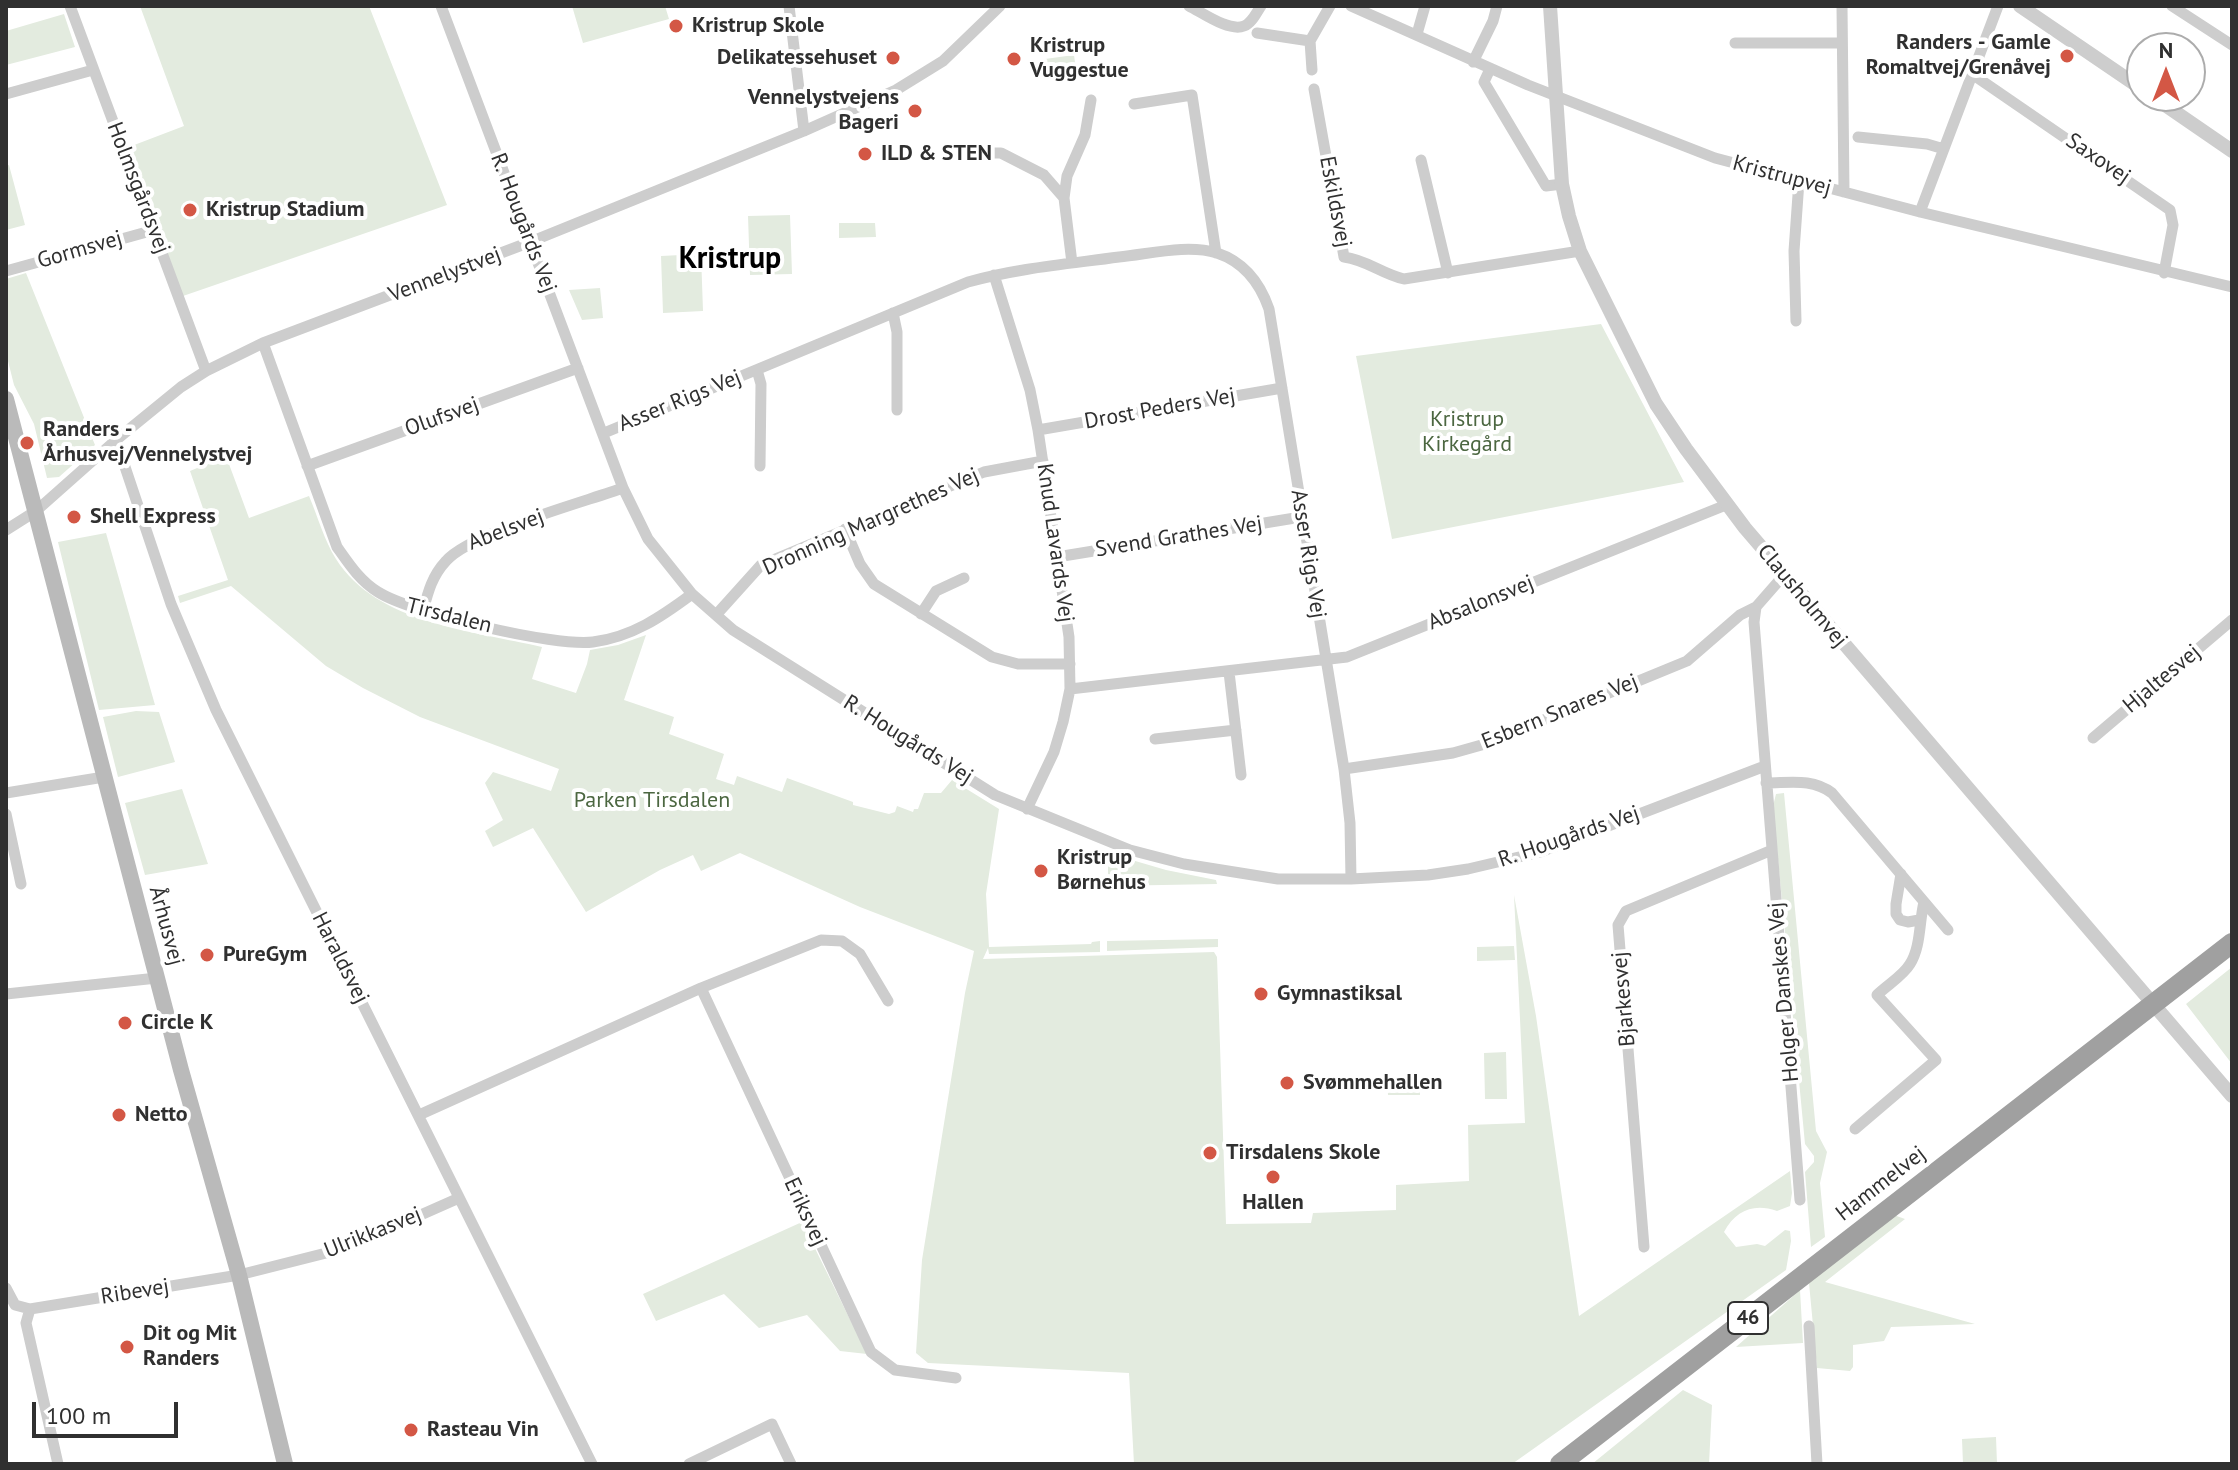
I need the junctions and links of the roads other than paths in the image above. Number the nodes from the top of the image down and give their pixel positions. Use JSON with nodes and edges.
{"nodes":[{"id":1,"x":70,"y":6,"type":"edge"},
{"id":2,"x":441,"y":6,"type":"edge"},
{"id":3,"x":789,"y":6,"type":"edge"},
{"id":4,"x":1000,"y":6,"type":"edge"},
{"id":5,"x":1189,"y":6,"type":"edge"},
{"id":6,"x":1261,"y":6,"type":"edge"},
{"id":7,"x":1330,"y":6,"type":"edge"},
{"id":8,"x":1351,"y":6,"type":"edge"},
{"id":9,"x":1425,"y":6,"type":"edge"},
{"id":10,"x":1497,"y":6,"type":"edge"},
{"id":11,"x":1550,"y":6,"type":"edge"},
{"id":12,"x":1842,"y":6,"type":"edge"},
{"id":13,"x":1998,"y":6,"type":"edge"},
{"id":14,"x":2020,"y":6,"type":"edge"},
{"id":15,"x":2172,"y":6,"type":"edge"},
{"id":16,"x":1257,"y":33,"type":"dead end"},
{"id":17,"x":1417,"y":34,"type":"junction"},
{"id":18,"x":1310,"y":41,"type":"junction"},
{"id":19,"x":1735,"y":43,"type":"dead end"},
{"id":20,"x":1841,"y":43,"type":"junction"},
{"id":21,"x":2232,"y":45,"type":"edge"},
{"id":22,"x":1473,"y":62,"type":"junction"},
{"id":23,"x":1490,"y":69,"type":"junction"},
{"id":24,"x":93,"y":70,"type":"junction"},
{"id":25,"x":1312,"y":70,"type":"dead end"},
{"id":26,"x":1972,"y":74,"type":"junction"},
{"id":27,"x":2126,"y":78,"type":"edge"},
{"id":28,"x":1314,"y":89,"type":"dead end"},
{"id":29,"x":6,"y":94,"type":"edge"},
{"id":30,"x":1556,"y":95,"type":"junction"},
{"id":31,"x":1091,"y":100,"type":"dead end"},
{"id":32,"x":1134,"y":104,"type":"dead end"},
{"id":33,"x":2175,"y":112,"type":"edge"},
{"id":34,"x":804,"y":131,"type":"junction"},
{"id":35,"x":1858,"y":137,"type":"dead end"},
{"id":36,"x":1944,"y":149,"type":"junction"},
{"id":37,"x":2232,"y":151,"type":"edge"},
{"id":38,"x":958,"y":153,"type":"dead end"},
{"id":39,"x":1421,"y":160,"type":"dead end"},
{"id":40,"x":1799,"y":181,"type":"junction"},
{"id":41,"x":1562,"y":184,"type":"junction"},
{"id":42,"x":1844,"y":192,"type":"junction"},
{"id":43,"x":1064,"y":198,"type":"junction"},
{"id":44,"x":1920,"y":212,"type":"junction"},
{"id":45,"x":154,"y":230,"type":"junction"},
{"id":46,"x":530,"y":242,"type":"junction"},
{"id":47,"x":1580,"y":251,"type":"junction"},
{"id":48,"x":1216,"y":253,"type":"junction"},
{"id":49,"x":1072,"y":263,"type":"junction"},
{"id":50,"x":6,"y":271,"type":"edge"},
{"id":51,"x":1448,"y":273,"type":"junction"},
{"id":52,"x":2164,"y":273,"type":"junction"},
{"id":53,"x":994,"y":275,"type":"junction"},
{"id":54,"x":2232,"y":287,"type":"edge"},
{"id":55,"x":893,"y":313,"type":"junction"},
{"id":56,"x":1796,"y":321,"type":"dead end"},
{"id":57,"x":263,"y":343,"type":"junction"},
{"id":58,"x":578,"y":368,"type":"junction"},
{"id":59,"x":757,"y":370,"type":"junction"},
{"id":60,"x":206,"y":371,"type":"junction"},
{"id":61,"x":1282,"y":388,"type":"junction"},
{"id":62,"x":6,"y":399,"type":"edge"},
{"id":63,"x":897,"y":410,"type":"dead end"},
{"id":64,"x":1038,"y":430,"type":"junction"},
{"id":65,"x":604,"y":433,"type":"junction"},
{"id":66,"x":11,"y":437,"type":"edge"},
{"id":67,"x":116,"y":440,"type":"junction"},
{"id":68,"x":1043,"y":461,"type":"junction"},
{"id":69,"x":307,"y":466,"type":"junction"},
{"id":70,"x":760,"y":466,"type":"dead end"},
{"id":71,"x":623,"y":488,"type":"junction"},
{"id":72,"x":1726,"y":505,"type":"junction"},
{"id":73,"x":36,"y":511,"type":"junction"},
{"id":74,"x":1301,"y":517,"type":"junction"},
{"id":75,"x":845,"y":529,"type":"junction"},
{"id":76,"x":6,"y":530,"type":"edge"},
{"id":77,"x":1057,"y":557,"type":"junction"},
{"id":78,"x":1784,"y":575,"type":"junction"},
{"id":79,"x":964,"y":578,"type":"dead end"},
{"id":80,"x":692,"y":594,"type":"junction"},
{"id":81,"x":1756,"y":607,"type":"junction"},
{"id":82,"x":423,"y":611,"type":"junction"},
{"id":83,"x":921,"y":614,"type":"junction"},
{"id":84,"x":716,"y":615,"type":"junction"},
{"id":85,"x":2232,"y":620,"type":"edge"},
{"id":86,"x":1326,"y":662,"type":"junction"},
{"id":87,"x":1070,"y":664,"type":"junction"},
{"id":88,"x":1229,"y":672,"type":"junction"},
{"id":89,"x":1070,"y":689,"type":"junction"},
{"id":90,"x":1236,"y":730,"type":"junction"},
{"id":91,"x":2093,"y":738,"type":"dead end"},
{"id":92,"x":1155,"y":739,"type":"dead end"},
{"id":93,"x":1765,"y":766,"type":"junction"},
{"id":94,"x":1344,"y":769,"type":"junction"},
{"id":95,"x":1241,"y":775,"type":"dead end"},
{"id":96,"x":104,"y":777,"type":"junction"},
{"id":97,"x":1766,"y":783,"type":"junction"},
{"id":98,"x":6,"y":793,"type":"edge"},
{"id":99,"x":1027,"y":809,"type":"junction"},
{"id":100,"x":6,"y":814,"type":"edge"},
{"id":101,"x":1772,"y":850,"type":"junction"},
{"id":102,"x":1901,"y":874,"type":"junction"},
{"id":103,"x":1351,"y":879,"type":"junction"},
{"id":104,"x":21,"y":884,"type":"dead end"},
{"id":105,"x":1924,"y":902,"type":"junction"},
{"id":106,"x":1919,"y":920,"type":"junction"},
{"id":107,"x":1948,"y":930,"type":"dead end"},
{"id":108,"x":2232,"y":943,"type":"edge"},
{"id":109,"x":157,"y":978,"type":"junction"},
{"id":110,"x":701,"y":988,"type":"junction"},
{"id":111,"x":6,"y":994,"type":"edge"},
{"id":112,"x":888,"y":1001,"type":"dead end"},
{"id":113,"x":2153,"y":1003,"type":"junction"},
{"id":114,"x":2232,"y":1096,"type":"edge"},
{"id":115,"x":419,"y":1115,"type":"junction"},
{"id":116,"x":1855,"y":1129,"type":"dead end"},
{"id":117,"x":459,"y":1198,"type":"junction"},
{"id":118,"x":1800,"y":1200,"type":"dead end"},
{"id":119,"x":1644,"y":1247,"type":"dead end"},
{"id":120,"x":239,"y":1275,"type":"junction"},
{"id":121,"x":6,"y":1288,"type":"edge"},
{"id":122,"x":30,"y":1309,"type":"junction"},
{"id":123,"x":1809,"y":1326,"type":"dead end"},
{"id":124,"x":956,"y":1378,"type":"dead end"},
{"id":125,"x":58,"y":1464,"type":"edge"},
{"id":126,"x":285,"y":1464,"type":"edge"},
{"id":127,"x":592,"y":1464,"type":"edge"},
{"id":128,"x":689,"y":1464,"type":"edge"},
{"id":129,"x":791,"y":1464,"type":"edge"},
{"id":130,"x":1560,"y":1464,"type":"edge"},
{"id":131,"x":1817,"y":1464,"type":"edge"}],
"edges":[{"from":1,"to":24,"type":"street","name":"Holmsgårdsvej"},
{"from":2,"to":46,"type":"street","name":"R. Hougårds Vej"},
{"from":3,"to":34,"type":"street"},
{"from":4,"to":34,"type":"street","name":"Vennelystvej"},
{"from":5,"to":6,"type":"street"},
{"from":7,"to":18,"type":"street"},
{"from":8,"to":17,"type":"street","name":"Kristrupvej"},
{"from":9,"to":17,"type":"street"},
{"from":10,"to":22,"type":"street"},
{"from":11,"to":30,"type":"street","name":"Clausholmvej"},
{"from":12,"to":20,"type":"street"},
{"from":13,"to":26,"type":"street"},
{"from":14,"to":27,"type":"street"},
{"from":15,"to":21,"type":"street"},
{"from":16,"to":18,"type":"street"},
{"from":17,"to":22,"type":"street","name":"Kristrupvej"},
{"from":18,"to":25,"type":"street"},
{"from":19,"to":20,"type":"street"},
{"from":20,"to":42,"type":"street"},
{"from":22,"to":23,"type":"street","name":"Kristrupvej"},
{"from":23,"to":30,"type":"street","name":"Kristrupvej"},
{"from":23,"to":41,"type":"street"},
{"from":24,"to":29,"type":"street"},
{"from":24,"to":45,"type":"street","name":"Holmsgårdsvej"},
{"from":26,"to":36,"type":"street"},
{"from":26,"to":52,"type":"street","name":"Saxovej"},
{"from":28,"to":51,"type":"street","name":"Eskildsvej"},
{"from":30,"to":40,"type":"street","name":"Kristrupvej"},
{"from":30,"to":41,"type":"street","name":"Clausholmvej"},
{"from":31,"to":43,"type":"street"},
{"from":32,"to":48,"type":"street"},
{"from":33,"to":37,"type":"street"},
{"from":34,"to":46,"type":"street","name":"Vennelystvej"},
{"from":35,"to":36,"type":"street"},
{"from":36,"to":44,"type":"street"},
{"from":38,"to":43,"type":"street"},
{"from":39,"to":51,"type":"street"},
{"from":40,"to":42,"type":"street","name":"Kristrupvej"},
{"from":40,"to":56,"type":"street"},
{"from":41,"to":47,"type":"street","name":"Clausholmvej"},
{"from":42,"to":44,"type":"street","name":"Kristrupvej"},
{"from":43,"to":49,"type":"street"},
{"from":44,"to":52,"type":"street","name":"Kristrupvej"},
{"from":45,"to":50,"type":"street","name":"Gormsvej"},
{"from":45,"to":60,"type":"street","name":"Holmsgårdsvej"},
{"from":46,"to":57,"type":"street","name":"Vennelystvej"},
{"from":46,"to":58,"type":"street","name":"R. Hougårds Vej"},
{"from":47,"to":51,"type":"street","name":"Eskildsvej"},
{"from":47,"to":72,"type":"street","name":"Clausholmvej"},
{"from":48,"to":49,"type":"street","name":"Asser Rigs Vej"},
{"from":48,"to":61,"type":"street","name":"Asser Rigs Vej"},
{"from":49,"to":53,"type":"street","name":"Asser Rigs Vej"},
{"from":52,"to":54,"type":"street","name":"Kristrupvej"},
{"from":53,"to":55,"type":"street","name":"Asser Rigs Vej"},
{"from":53,"to":64,"type":"street","name":"Knud Lavards Vej"},
{"from":55,"to":59,"type":"street","name":"Asser Rigs Vej"},
{"from":55,"to":63,"type":"street"},
{"from":57,"to":60,"type":"street","name":"Vennelystvej"},
{"from":57,"to":69,"type":"street","name":"Tirsdalen"},
{"from":58,"to":65,"type":"street","name":"R. Hougårds Vej"},
{"from":58,"to":69,"type":"street","name":"Olufsvej"},
{"from":59,"to":65,"type":"street","name":"Asser Rigs Vej"},
{"from":59,"to":70,"type":"street","name":"Asser Rigs Vej"},
{"from":60,"to":67,"type":"street","name":"Vennelystvej"},
{"from":61,"to":64,"type":"street","name":"Drost Peders Vej"},
{"from":61,"to":74,"type":"street","name":"Asser Rigs Vej"},
{"from":62,"to":66,"type":"main road","name":"Århusvej"},
{"from":64,"to":68,"type":"street","name":"Knud Lavards Vej"},
{"from":65,"to":71,"type":"street","name":"R. Hougårds Vej"},
{"from":66,"to":73,"type":"main road","name":"Århusvej"},
{"from":67,"to":73,"type":"street","name":"Vennelystvej"},
{"from":67,"to":115,"type":"street","name":"Haraldsvej"},
{"from":68,"to":75,"type":"street","name":"Dronning Margrethes Vej"},
{"from":68,"to":77,"type":"street","name":"Knud Lavards Vej"},
{"from":69,"to":82,"type":"street","name":"Tirsdalen"},
{"from":71,"to":80,"type":"street","name":"R. Hougårds Vej"},
{"from":71,"to":82,"type":"street","name":"Abelsvej"},
{"from":72,"to":78,"type":"street","name":"Clausholmvej"},
{"from":72,"to":86,"type":"street","name":"Absalonsvej"},
{"from":73,"to":76,"type":"street","name":"Vennelystvej"},
{"from":73,"to":96,"type":"main road","name":"Århusvej"},
{"from":74,"to":77,"type":"street","name":"Svend Grathes Vej"},
{"from":74,"to":86,"type":"street","name":"Asser Rigs Vej"},
{"from":75,"to":83,"type":"street"},
{"from":75,"to":84,"type":"street","name":"Dronning Margrethes Vej"},
{"from":77,"to":87,"type":"street","name":"Knud Lavards Vej"},
{"from":78,"to":81,"type":"street"},
{"from":78,"to":113,"type":"street","name":"Clausholmvej"},
{"from":79,"to":83,"type":"street"},
{"from":80,"to":82,"type":"street","name":"Tirsdalen"},
{"from":80,"to":84,"type":"street","name":"R. Hougårds Vej"},
{"from":81,"to":93,"type":"street","name":"Holger Danskes Vej"},
{"from":81,"to":94,"type":"street","name":"Esbern Snares Vej"},
{"from":83,"to":87,"type":"street"},
{"from":84,"to":99,"type":"street","name":"R. Hougårds Vej"},
{"from":85,"to":91,"type":"street","name":"Hjaltesvej"},
{"from":86,"to":88,"type":"street","name":"Absalonsvej"},
{"from":86,"to":94,"type":"street","name":"Asser Rigs Vej"},
{"from":87,"to":89,"type":"street","name":"Knud Lavards Vej"},
{"from":88,"to":89,"type":"street","name":"Absalonsvej"},
{"from":88,"to":90,"type":"street"},
{"from":89,"to":99,"type":"street","name":"Knud Lavards Vej"},
{"from":90,"to":92,"type":"street"},
{"from":90,"to":95,"type":"street"},
{"from":93,"to":97,"type":"street","name":"Holger Danskes Vej"},
{"from":93,"to":103,"type":"street","name":"R. Hougårds Vej"},
{"from":94,"to":103,"type":"street","name":"Asser Rigs Vej"},
{"from":96,"to":98,"type":"street"},
{"from":96,"to":109,"type":"main road","name":"Århusvej"},
{"from":97,"to":101,"type":"street","name":"Holger Danskes Vej"},
{"from":97,"to":102,"type":"street"},
{"from":99,"to":103,"type":"street","name":"R. Hougårds Vej"},
{"from":100,"to":104,"type":"street"},
{"from":101,"to":118,"type":"street","name":"Holger Danskes Vej"},
{"from":101,"to":119,"type":"street","name":"Bjarkesvej"},
{"from":102,"to":105,"type":"street"},
{"from":102,"to":106,"type":"street"},
{"from":105,"to":106,"type":"street"},
{"from":105,"to":107,"type":"street"},
{"from":106,"to":116,"type":"street"},
{"from":108,"to":113,"type":"highway","name":"Hammelvej","number":"46"},
{"from":109,"to":111,"type":"street"},
{"from":109,"to":120,"type":"main road","name":"Århusvej"},
{"from":110,"to":112,"type":"street"},
{"from":110,"to":115,"type":"street"},
{"from":110,"to":124,"type":"street","name":"Eriksvej"},
{"from":113,"to":114,"type":"street","name":"Clausholmvej"},
{"from":113,"to":130,"type":"highway","name":"Hammelvej","number":"46"},
{"from":115,"to":117,"type":"street","name":"Haraldsvej"},
{"from":117,"to":120,"type":"street","name":"Ulrikkasvej"},
{"from":117,"to":127,"type":"street","name":"Haraldsvej"},
{"from":120,"to":122,"type":"street","name":"Ribevej"},
{"from":120,"to":126,"type":"main road","name":"Århusvej"},
{"from":121,"to":122,"type":"street"},
{"from":122,"to":125,"type":"street"},
{"from":123,"to":131,"type":"street"},
{"from":128,"to":129,"type":"street"}]}
